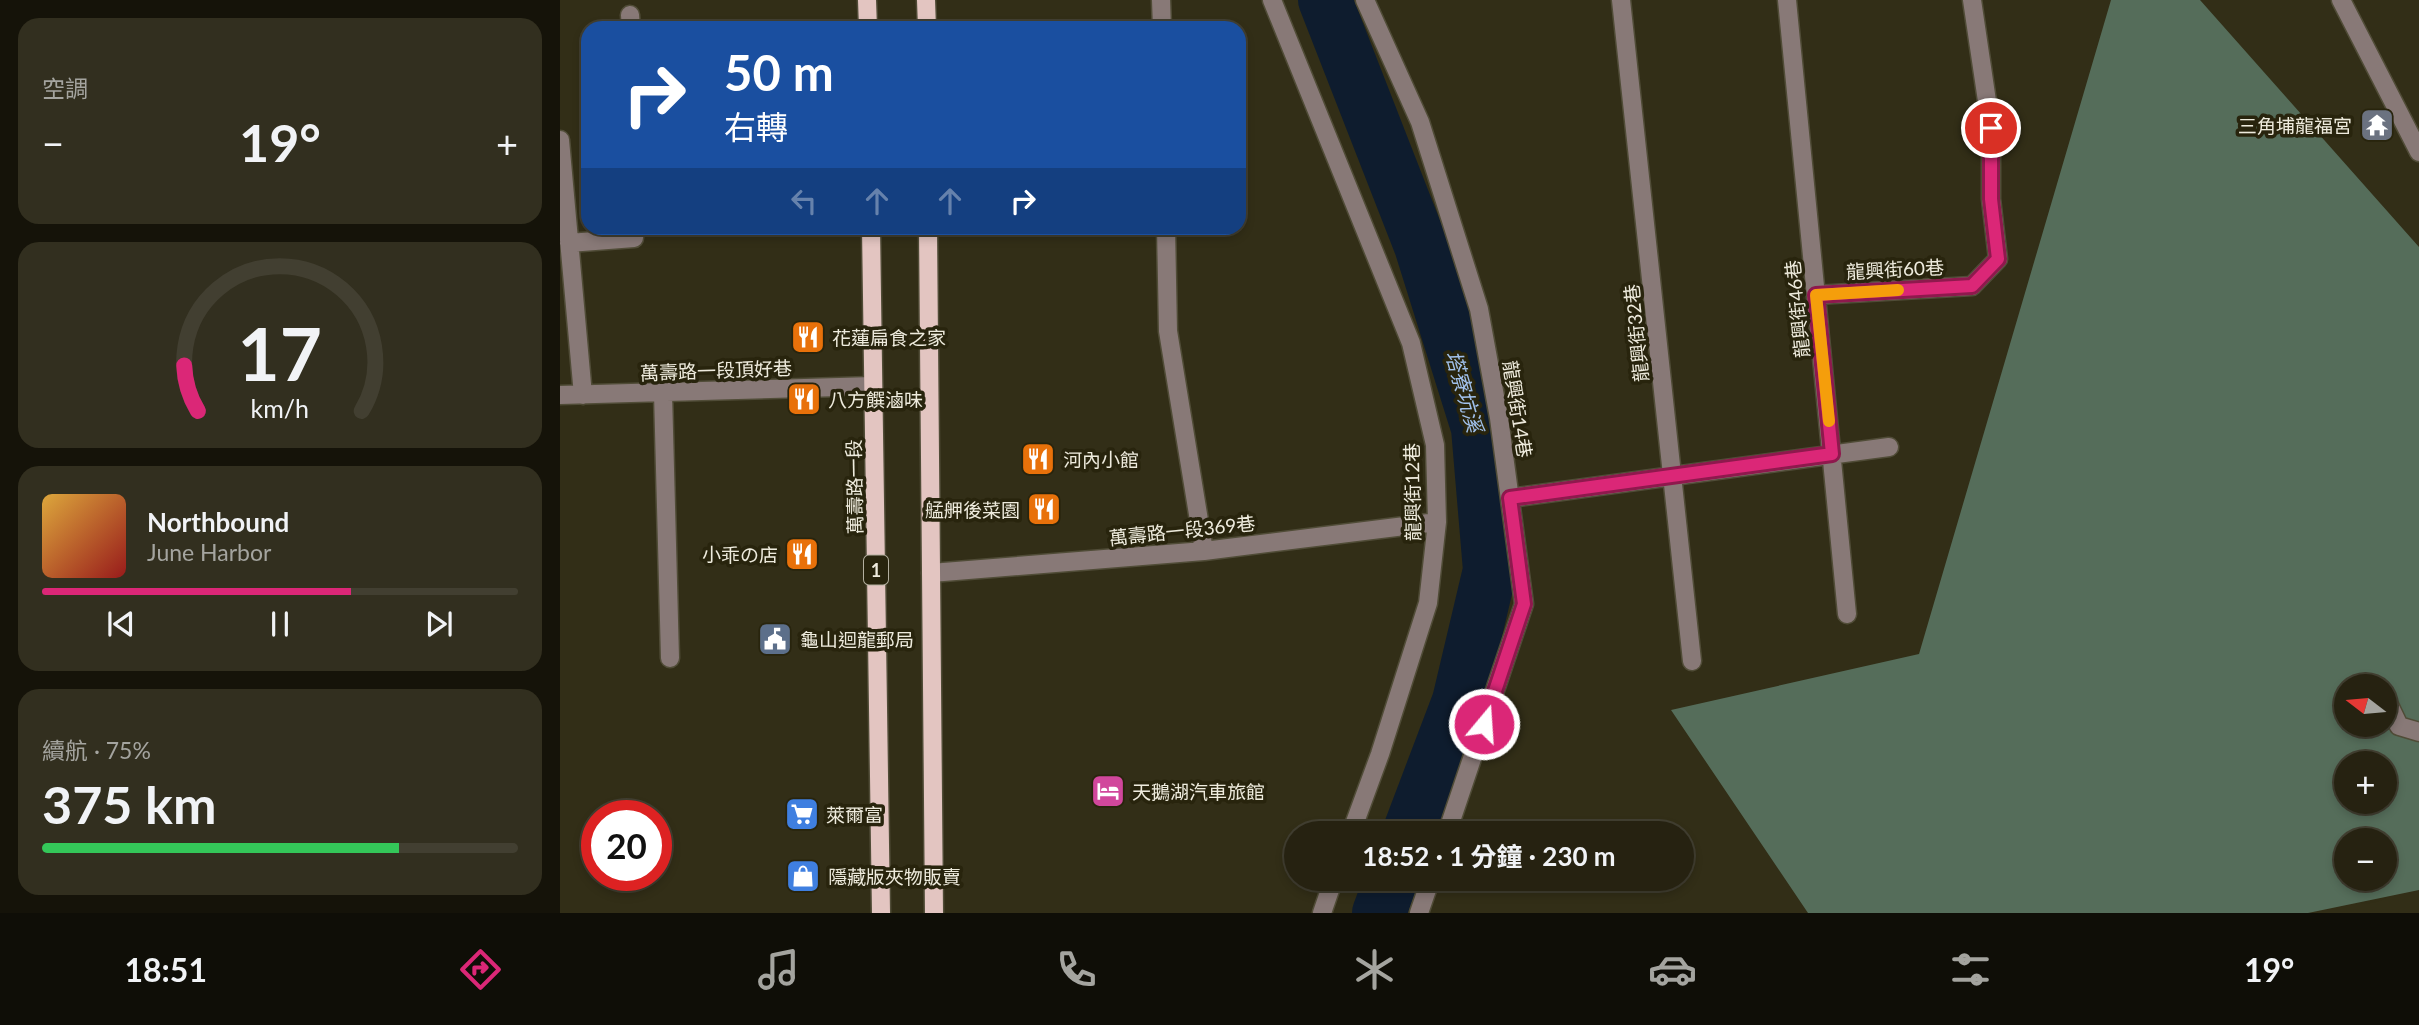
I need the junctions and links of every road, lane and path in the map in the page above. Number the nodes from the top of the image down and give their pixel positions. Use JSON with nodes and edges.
{"nodes":[{"id":1,"x":867,"y":0,"type":"edge"},
{"id":2,"x":926,"y":0,"type":"edge"},
{"id":3,"x":1161,"y":0,"type":"edge"},
{"id":4,"x":1272,"y":0,"type":"edge"},
{"id":5,"x":1365,"y":0,"type":"edge"},
{"id":6,"x":1621,"y":0,"type":"edge"},
{"id":7,"x":1787,"y":0,"type":"edge"},
{"id":8,"x":1972,"y":0,"type":"edge"},
{"id":9,"x":2341,"y":0,"type":"edge"},
{"id":10,"x":868,"y":21,"type":"edge"},
{"id":11,"x":927,"y":21,"type":"edge"},
{"id":12,"x":1161,"y":21,"type":"edge"},
{"id":13,"x":560,"y":140,"type":"edge"},
{"id":14,"x":2419,"y":152,"type":"edge"},
{"id":15,"x":635,"y":235,"type":"edge"},
{"id":16,"x":871,"y":235,"type":"edge"},
{"id":17,"x":928,"y":235,"type":"edge"},
{"id":18,"x":1166,"y":235,"type":"edge"},
{"id":19,"x":569,"y":243,"type":"junction"},
{"id":20,"x":1816,"y":295,"type":"junction"},
{"id":21,"x":873,"y":386,"type":"junction"},
{"id":22,"x":663,"y":393,"type":"junction"},
{"id":23,"x":583,"y":395,"type":"junction"},
{"id":24,"x":560,"y":396,"type":"edge"},
{"id":25,"x":1889,"y":447,"type":"dead end"},
{"id":26,"x":1832,"y":454,"type":"junction"},
{"id":27,"x":1672,"y":476,"type":"junction"},
{"id":28,"x":1510,"y":498,"type":"junction"},
{"id":29,"x":1437,"y":522,"type":"junction"},
{"id":30,"x":1204,"y":551,"type":"junction"},
{"id":31,"x":931,"y":573,"type":"junction"},
{"id":32,"x":1847,"y":614,"type":"dead end"},
{"id":33,"x":670,"y":657,"type":"dead end"},
{"id":34,"x":1692,"y":661,"type":"dead end"},
{"id":35,"x":2398,"y":724,"type":"edge"},
{"id":36,"x":2419,"y":732,"type":"edge"},
{"id":37,"x":1355,"y":821,"type":"edge"},
{"id":38,"x":1451,"y":821,"type":"edge"},
{"id":39,"x":1330,"y":891,"type":"edge"},
{"id":40,"x":1427,"y":891,"type":"edge"},
{"id":41,"x":881,"y":913,"type":"edge"},
{"id":42,"x":934,"y":913,"type":"edge"},
{"id":43,"x":1322,"y":913,"type":"edge"},
{"id":44,"x":1419,"y":913,"type":"edge"}],
"edges":[{"from":1,"to":10,"type":"main road"},
{"from":2,"to":11,"type":"main road"},
{"from":3,"to":12,"type":"street"},
{"from":4,"to":29,"type":"street","name":"龍興街12巷"},
{"from":5,"to":28,"type":"street","name":"龍興街14巷"},
{"from":6,"to":27,"type":"street","name":"龍興街32巷"},
{"from":7,"to":20,"type":"street","name":"龍興街46巷"},
{"from":8,"to":20,"type":"street","name":"龍興街60巷"},
{"from":9,"to":14,"type":"street"},
{"from":13,"to":19,"type":"street"},
{"from":15,"to":19,"type":"street"},
{"from":16,"to":21,"type":"main road","name":"萬壽路一段","number":"1"},
{"from":17,"to":31,"type":"main road"},
{"from":18,"to":30,"type":"street"},
{"from":19,"to":23,"type":"street"},
{"from":20,"to":26,"type":"street","name":"龍興街46巷"},
{"from":21,"to":22,"type":"street","name":"萬壽路一段頂好巷"},
{"from":21,"to":41,"type":"main road","name":"萬壽路一段","number":"1"},
{"from":22,"to":23,"type":"street","name":"萬壽路一段頂好巷"},
{"from":22,"to":33,"type":"street"},
{"from":23,"to":24,"type":"street","name":"萬壽路一段頂好巷"},
{"from":25,"to":26,"type":"street"},
{"from":26,"to":27,"type":"street"},
{"from":26,"to":32,"type":"street","name":"龍興街46巷"},
{"from":27,"to":28,"type":"street"},
{"from":27,"to":34,"type":"street","name":"龍興街32巷"},
{"from":28,"to":38,"type":"street","name":"龍興街14巷"},
{"from":29,"to":30,"type":"street","name":"萬壽路一段369巷"},
{"from":29,"to":37,"type":"street","name":"龍興街12巷"},
{"from":30,"to":31,"type":"street","name":"萬壽路一段369巷"},
{"from":31,"to":42,"type":"main road"},
{"from":35,"to":36,"type":"street"},
{"from":39,"to":43,"type":"street"},
{"from":40,"to":44,"type":"street"}]}
